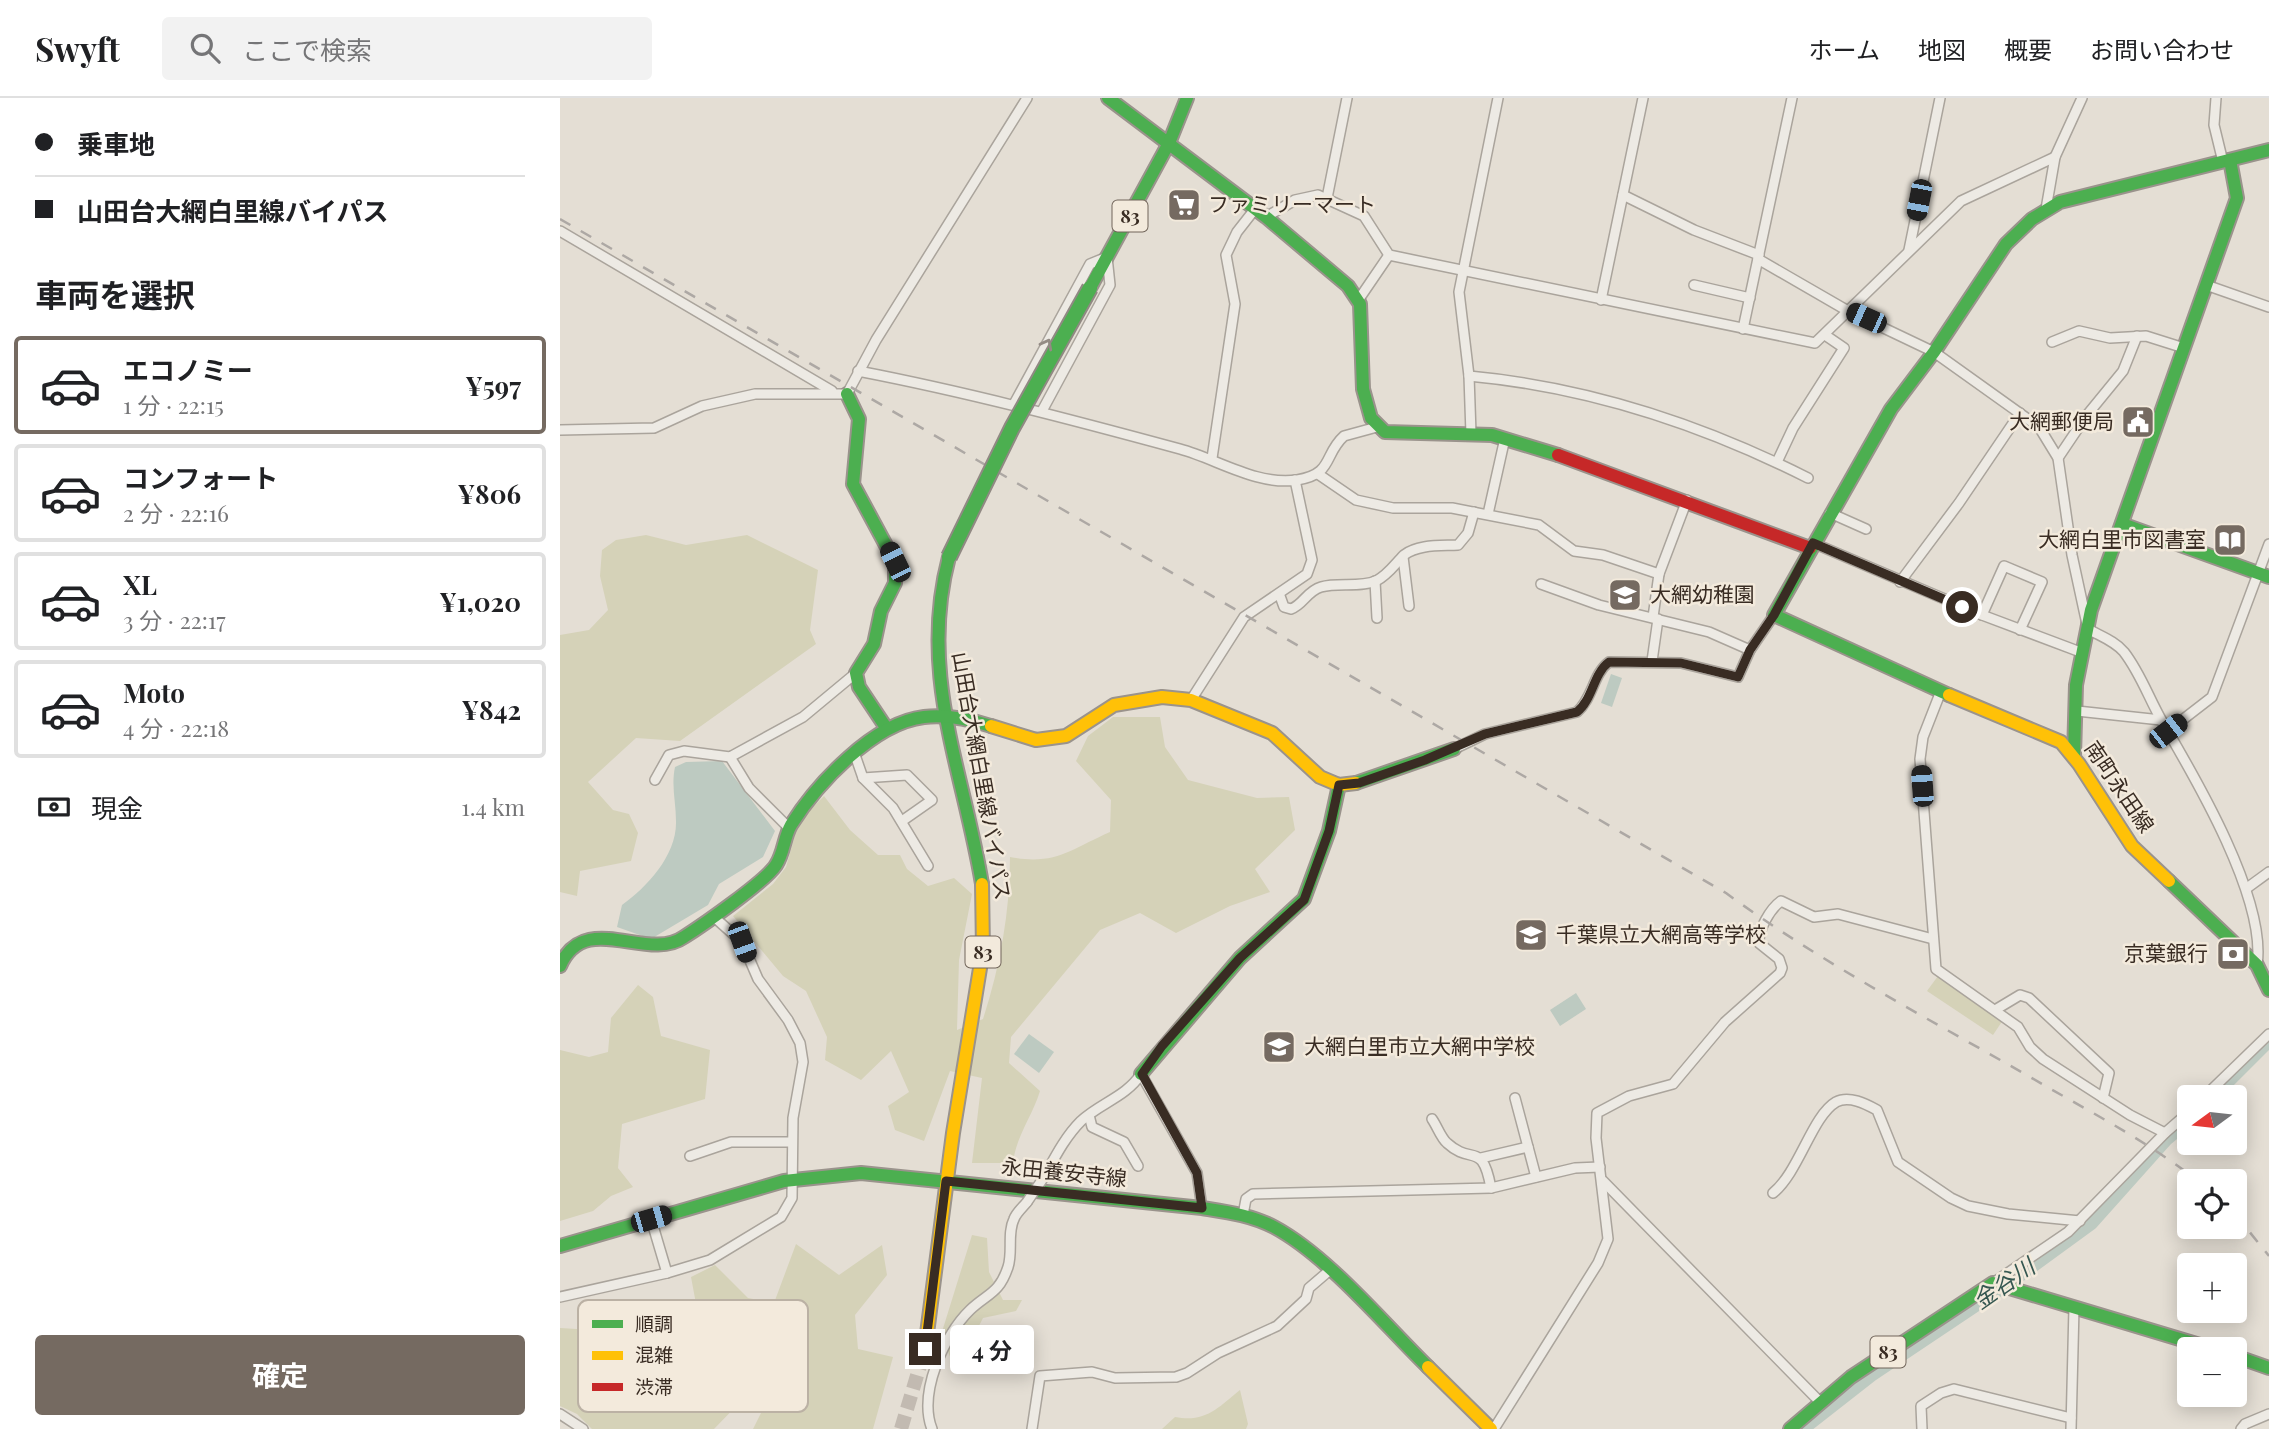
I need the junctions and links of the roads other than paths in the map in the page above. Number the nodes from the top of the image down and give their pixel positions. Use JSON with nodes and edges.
{"nodes":[{"id":1,"x":1027,"y":98,"type":"edge"},
{"id":2,"x":1108,"y":98,"type":"edge"},
{"id":3,"x":1187,"y":98,"type":"edge"},
{"id":4,"x":1347,"y":98,"type":"edge"},
{"id":5,"x":1498,"y":98,"type":"edge"},
{"id":6,"x":1643,"y":98,"type":"edge"},
{"id":7,"x":1792,"y":98,"type":"edge"},
{"id":8,"x":1940,"y":98,"type":"edge"},
{"id":9,"x":2082,"y":98,"type":"edge"},
{"id":10,"x":2216,"y":98,"type":"edge"},
{"id":11,"x":1169,"y":143,"type":"junction"},
{"id":12,"x":2269,"y":150,"type":"edge"},
{"id":13,"x":2055,"y":157,"type":"junction"},
{"id":14,"x":2227,"y":161,"type":"junction"},
{"id":15,"x":1623,"y":195,"type":"junction"},
{"id":16,"x":1327,"y":198,"type":"junction"},
{"id":17,"x":2046,"y":209,"type":"junction"},
{"id":18,"x":1260,"y":213,"type":"junction"},
{"id":19,"x":560,"y":231,"type":"edge"},
{"id":20,"x":1909,"y":250,"type":"junction"},
{"id":21,"x":1389,"y":255,"type":"junction"},
{"id":22,"x":1107,"y":257,"type":"junction"},
{"id":23,"x":1759,"y":257,"type":"junction"},
{"id":24,"x":1461,"y":272,"type":"junction"},
{"id":25,"x":1694,"y":285,"type":"dead end"},
{"id":26,"x":2207,"y":285,"type":"junction"},
{"id":27,"x":1750,"y":298,"type":"junction"},
{"id":28,"x":1359,"y":299,"type":"junction"},
{"id":29,"x":1601,"y":300,"type":"junction"},
{"id":30,"x":2269,"y":307,"type":"edge"},
{"id":31,"x":1848,"y":311,"type":"junction"},
{"id":32,"x":1743,"y":329,"type":"junction"},
{"id":33,"x":1825,"y":335,"type":"junction"},
{"id":34,"x":2137,"y":335,"type":"junction"},
{"id":35,"x":2052,"y":342,"type":"dead end"},
{"id":36,"x":2184,"y":348,"type":"junction"},
{"id":37,"x":1934,"y":352,"type":"junction"},
{"id":38,"x":858,"y":371,"type":"junction"},
{"id":39,"x":1469,"y":376,"type":"junction"},
{"id":40,"x":840,"y":393,"type":"junction"},
{"id":41,"x":1014,"y":404,"type":"junction"},
{"id":42,"x":1042,"y":411,"type":"junction"},
{"id":43,"x":2020,"y":413,"type":"junction"},
{"id":44,"x":1377,"y":427,"type":"junction"},
{"id":45,"x":560,"y":430,"type":"edge"},
{"id":46,"x":1471,"y":434,"type":"junction"},
{"id":47,"x":1505,"y":438,"type":"junction"},
{"id":48,"x":1212,"y":458,"type":"junction"},
{"id":49,"x":2058,"y":458,"type":"junction"},
{"id":50,"x":1777,"y":462,"type":"junction"},
{"id":51,"x":1318,"y":474,"type":"junction"},
{"id":52,"x":1808,"y":478,"type":"dead end"},
{"id":53,"x":1295,"y":480,"type":"junction"},
{"id":54,"x":1686,"y":500,"type":"junction"},
{"id":55,"x":1474,"y":512,"type":"junction"},
{"id":56,"x":1830,"y":513,"type":"junction"},
{"id":57,"x":1488,"y":514,"type":"junction"},
{"id":58,"x":2122,"y":524,"type":"junction"},
{"id":59,"x":1866,"y":529,"type":"dead end"},
{"id":60,"x":2269,"y":544,"type":"edge"},
{"id":61,"x":1812,"y":546,"type":"junction"},
{"id":62,"x":1403,"y":557,"type":"junction"},
{"id":63,"x":1659,"y":573,"type":"junction"},
{"id":64,"x":2264,"y":575,"type":"edge"},
{"id":65,"x":1375,"y":581,"type":"junction"},
{"id":66,"x":1900,"y":582,"type":"junction"},
{"id":67,"x":1541,"y":584,"type":"dead end"},
{"id":68,"x":1280,"y":596,"type":"junction"},
{"id":69,"x":1409,"y":606,"type":"dead end"},
{"id":70,"x":1774,"y":615,"type":"junction"},
{"id":71,"x":1982,"y":615,"type":"junction"},
{"id":72,"x":1377,"y":618,"type":"dead end"},
{"id":73,"x":1655,"y":618,"type":"junction"},
{"id":74,"x":2088,"y":629,"type":"junction"},
{"id":75,"x":2020,"y":630,"type":"junction"},
{"id":76,"x":1750,"y":650,"type":"junction"},
{"id":77,"x":2082,"y":653,"type":"junction"},
{"id":78,"x":1652,"y":661,"type":"junction"},
{"id":79,"x":856,"y":673,"type":"junction"},
{"id":80,"x":1941,"y":691,"type":"junction"},
{"id":81,"x":1191,"y":700,"type":"junction"},
{"id":82,"x":2077,"y":711,"type":"junction"},
{"id":83,"x":945,"y":717,"type":"junction"},
{"id":84,"x":2161,"y":720,"type":"junction"},
{"id":85,"x":887,"y":729,"type":"junction"},
{"id":86,"x":2168,"y":731,"type":"junction"},
{"id":87,"x":1454,"y":750,"type":"joint"},
{"id":88,"x":855,"y":755,"type":"junction"},
{"id":89,"x":2074,"y":756,"type":"junction"},
{"id":90,"x":730,"y":757,"type":"junction"},
{"id":91,"x":863,"y":778,"type":"junction"},
{"id":92,"x":655,"y":779,"type":"dead end"},
{"id":93,"x":1339,"y":785,"type":"junction"},
{"id":94,"x":902,"y":821,"type":"junction"},
{"id":95,"x":789,"y":828,"type":"junction"},
{"id":96,"x":929,"y":866,"type":"dead end"},
{"id":97,"x":2269,"y":872,"type":"edge"},
{"id":98,"x":2247,"y":888,"type":"junction"},
{"id":99,"x":713,"y":917,"type":"junction"},
{"id":100,"x":1933,"y":939,"type":"junction"},
{"id":101,"x":560,"y":966,"type":"edge"},
{"id":102,"x":2263,"y":967,"type":"edge"},
{"id":103,"x":2269,"y":990,"type":"edge"},
{"id":104,"x":1995,"y":1010,"type":"junction"},
{"id":105,"x":2269,"y":1034,"type":"edge"},
{"id":106,"x":1142,"y":1074,"type":"junction"},
{"id":107,"x":2216,"y":1085,"type":"edge"},
{"id":108,"x":1515,"y":1098,"type":"dead end"},
{"id":109,"x":2103,"y":1098,"type":"junction"},
{"id":110,"x":1089,"y":1115,"type":"junction"},
{"id":111,"x":1432,"y":1119,"type":"dead end"},
{"id":112,"x":2177,"y":1122,"type":"edge"},
{"id":113,"x":2165,"y":1133,"type":"junction"},
{"id":114,"x":792,"y":1142,"type":"junction"},
{"id":115,"x":1528,"y":1147,"type":"junction"},
{"id":116,"x":690,"y":1156,"type":"dead end"},
{"id":117,"x":1481,"y":1158,"type":"junction"},
{"id":118,"x":1138,"y":1166,"type":"dead end"},
{"id":119,"x":1600,"y":1167,"type":"junction"},
{"id":120,"x":1536,"y":1177,"type":"junction"},
{"id":121,"x":792,"y":1179,"type":"junction"},
{"id":122,"x":946,"y":1181,"type":"junction"},
{"id":123,"x":1603,"y":1181,"type":"junction"},
{"id":124,"x":1491,"y":1188,"type":"junction"},
{"id":125,"x":1773,"y":1193,"type":"dead end"},
{"id":126,"x":1202,"y":1208,"type":"junction"},
{"id":127,"x":1243,"y":1215,"type":"junction"},
{"id":128,"x":651,"y":1219,"type":"junction"},
{"id":129,"x":2080,"y":1221,"type":"junction"},
{"id":130,"x":560,"y":1246,"type":"edge"},
{"id":131,"x":1330,"y":1270,"type":"junction"},
{"id":132,"x":667,"y":1273,"type":"junction"},
{"id":133,"x":1993,"y":1283,"type":"junction"},
{"id":134,"x":560,"y":1297,"type":"edge"},
{"id":135,"x":2074,"y":1307,"type":"junction"},
{"id":136,"x":2177,"y":1338,"type":"edge"},
{"id":137,"x":925,"y":1349,"type":"tunnel mouth"},
{"id":138,"x":2247,"y":1360,"type":"edge"},
{"id":139,"x":2269,"y":1368,"type":"edge"},
{"id":140,"x":1820,"y":1402,"type":"junction"},
{"id":141,"x":2269,"y":1414,"type":"edge"},
{"id":142,"x":560,"y":1415,"type":"edge"},
{"id":143,"x":2071,"y":1418,"type":"junction"},
{"id":144,"x":583,"y":1429,"type":"edge"},
{"id":145,"x":932,"y":1429,"type":"edge"},
{"id":146,"x":1032,"y":1429,"type":"edge"},
{"id":147,"x":1493,"y":1429,"type":"edge"},
{"id":148,"x":1790,"y":1429,"type":"edge"},
{"id":149,"x":1922,"y":1429,"type":"edge"},
{"id":150,"x":2071,"y":1429,"type":"edge"},
{"id":151,"x":2241,"y":1429,"type":"edge"}],
"edges":[{"from":1,"to":38,"type":"street"},
{"from":2,"to":11,"type":"street"},
{"from":3,"to":11,"type":"street","name":"山田台大網白里線バイパス","number":"83"},
{"from":4,"to":16,"type":"street"},
{"from":5,"to":24,"type":"street"},
{"from":6,"to":15,"type":"street"},
{"from":7,"to":23,"type":"street"},
{"from":8,"to":20,"type":"street"},
{"from":9,"to":13,"type":"street"},
{"from":10,"to":14,"type":"street"},
{"from":11,"to":18,"type":"street"},
{"from":11,"to":22,"type":"street","name":"山田台大網白里線バイパス","number":"83"},
{"from":12,"to":14,"type":"street"},
{"from":13,"to":17,"type":"street"},
{"from":13,"to":20,"type":"street"},
{"from":14,"to":17,"type":"street"},
{"from":14,"to":26,"type":"street"},
{"from":15,"to":23,"type":"street"},
{"from":15,"to":29,"type":"street"},
{"from":16,"to":18,"type":"street"},
{"from":16,"to":21,"type":"street"},
{"from":17,"to":37,"type":"street"},
{"from":18,"to":28,"type":"street"},
{"from":18,"to":48,"type":"street"},
{"from":19,"to":40,"type":"street"},
{"from":20,"to":31,"type":"street"},
{"from":21,"to":24,"type":"street"},
{"from":21,"to":28,"type":"street"},
{"from":41,"to":22,"type":"street","one_way":true},
{"from":22,"to":42,"type":"street"},
{"from":22,"to":83,"type":"street","name":"山田台大網白里線バイパス","number":"83","bridge":true},
{"from":23,"to":27,"type":"street"},
{"from":23,"to":31,"type":"street"},
{"from":24,"to":29,"type":"street"},
{"from":24,"to":39,"type":"street"},
{"from":25,"to":27,"type":"street"},
{"from":26,"to":30,"type":"street"},
{"from":26,"to":36,"type":"street"},
{"from":27,"to":32,"type":"street"},
{"from":28,"to":44,"type":"street"},
{"from":29,"to":32,"type":"street"},
{"from":31,"to":33,"type":"street"},
{"from":31,"to":37,"type":"street"},
{"from":32,"to":33,"type":"street"},
{"from":33,"to":50,"type":"street"},
{"from":34,"to":35,"type":"street"},
{"from":34,"to":36,"type":"street"},
{"from":34,"to":49,"type":"street"},
{"from":36,"to":58,"type":"street"},
{"from":37,"to":43,"type":"street"},
{"from":37,"to":56,"type":"street"},
{"from":38,"to":40,"type":"street"},
{"from":38,"to":41,"type":"street"},
{"from":39,"to":46,"type":"street"},
{"from":39,"to":50,"type":"street"},
{"from":40,"to":45,"type":"street"},
{"from":40,"to":79,"type":"street"},
{"from":41,"to":42,"type":"street"},
{"from":42,"to":48,"type":"street"},
{"from":43,"to":49,"type":"street"},
{"from":43,"to":66,"type":"street"},
{"from":44,"to":46,"type":"street"},
{"from":44,"to":51,"type":"street"},
{"from":46,"to":47,"type":"street"},
{"from":47,"to":54,"type":"street"},
{"from":47,"to":57,"type":"street"},
{"from":48,"to":53,"type":"street"},
{"from":49,"to":74,"type":"street"},
{"from":50,"to":52,"type":"street"},
{"from":51,"to":53,"type":"street"},
{"from":51,"to":55,"type":"street"},
{"from":53,"to":68,"type":"street"},
{"from":54,"to":61,"type":"street"},
{"from":54,"to":63,"type":"street"},
{"from":55,"to":57,"type":"street"},
{"from":55,"to":62,"type":"street"},
{"from":56,"to":59,"type":"street"},
{"from":56,"to":61,"type":"street"},
{"from":57,"to":63,"type":"street"},
{"from":58,"to":64,"type":"street"},
{"from":58,"to":74,"type":"street"},
{"from":60,"to":64,"type":"street"},
{"from":61,"to":66,"type":"street"},
{"from":61,"to":70,"type":"street"},
{"from":62,"to":65,"type":"street"},
{"from":62,"to":69,"type":"street"},
{"from":63,"to":73,"type":"street"},
{"from":64,"to":86,"type":"street"},
{"from":65,"to":68,"type":"street"},
{"from":65,"to":72,"type":"street"},
{"from":66,"to":71,"type":"street"},
{"from":67,"to":73,"type":"street"},
{"from":68,"to":81,"type":"street"},
{"from":70,"to":76,"type":"street"},
{"from":70,"to":80,"type":"street","name":"南町永田線"},
{"from":71,"to":75,"type":"street"},
{"from":71,"to":75,"type":"street"},
{"from":73,"to":76,"type":"street"},
{"from":73,"to":78,"type":"street"},
{"from":74,"to":77,"type":"street"},
{"from":74,"to":84,"type":"street"},
{"from":75,"to":77,"type":"street"},
{"from":76,"to":78,"type":"street"},
{"from":77,"to":82,"type":"street"},
{"from":78,"to":87,"type":"street"},
{"from":79,"to":85,"type":"street"},
{"from":79,"to":90,"type":"street"},
{"from":80,"to":89,"type":"street","name":"南町永田線"},
{"from":80,"to":100,"type":"street"},
{"from":81,"to":83,"type":"street"},
{"from":81,"to":93,"type":"street"},
{"from":82,"to":84,"type":"street"},
{"from":82,"to":89,"type":"street"},
{"from":83,"to":85,"type":"street"},
{"from":83,"to":122,"type":"street","name":"山田台大網白里線バイパス","number":"83"},
{"from":84,"to":86,"type":"street"},
{"from":85,"to":88,"type":"street"},
{"from":86,"to":98,"type":"street"},
{"from":87,"to":93,"type":"street"},
{"from":88,"to":91,"type":"street"},
{"from":88,"to":95,"type":"street"},
{"from":89,"to":102,"type":"street","name":"南町永田線"},
{"from":90,"to":92,"type":"street"},
{"from":90,"to":95,"type":"street"},
{"from":91,"to":94,"type":"street"},
{"from":91,"to":94,"type":"street"},
{"from":93,"to":106,"type":"street"},
{"from":94,"to":96,"type":"street"},
{"from":95,"to":99,"type":"street"},
{"from":97,"to":98,"type":"street"},
{"from":98,"to":102,"type":"street"},
{"from":99,"to":101,"type":"street"},
{"from":99,"to":114,"type":"street"},
{"from":100,"to":104,"type":"street"},
{"from":100,"to":119,"type":"street"},
{"from":102,"to":103,"type":"street","name":"南町永田線"},
{"from":104,"to":109,"type":"street"},
{"from":104,"to":109,"type":"street"},
{"from":105,"to":107,"type":"street"},
{"from":106,"to":110,"type":"street"},
{"from":106,"to":126,"type":"street"},
{"from":108,"to":115,"type":"street"},
{"from":109,"to":113,"type":"street"},
{"from":110,"to":118,"type":"street"},
{"from":110,"to":145,"type":"street","bridge":true},
{"from":111,"to":117,"type":"street"},
{"from":112,"to":113,"type":"street"},
{"from":113,"to":129,"type":"street"},
{"from":114,"to":116,"type":"street"},
{"from":114,"to":121,"type":"street"},
{"from":115,"to":117,"type":"street"},
{"from":115,"to":120,"type":"street"},
{"from":117,"to":124,"type":"street"},
{"from":119,"to":120,"type":"street"},
{"from":119,"to":123,"type":"street"},
{"from":120,"to":124,"type":"street"},
{"from":121,"to":122,"type":"street","name":"永田養安寺線"},
{"from":121,"to":128,"type":"street","name":"永田養安寺線"},
{"from":121,"to":132,"type":"street"},
{"from":122,"to":126,"type":"street","name":"永田養安寺線"},
{"from":122,"to":137,"type":"street","name":"山田台大網白里線バイパス","number":"83"},
{"from":123,"to":140,"type":"street"},
{"from":123,"to":147,"type":"street"},
{"from":124,"to":127,"type":"street"},
{"from":125,"to":129,"type":"street"},
{"from":126,"to":127,"type":"street","name":"永田養安寺線"},
{"from":127,"to":131,"type":"street","name":"永田養安寺線"},
{"from":128,"to":130,"type":"street","name":"永田養安寺線"},
{"from":128,"to":132,"type":"street"},
{"from":129,"to":133,"type":"street"},
{"from":131,"to":146,"type":"street"},
{"from":131,"to":147,"type":"street","name":"永田養安寺線"},
{"from":132,"to":134,"type":"street"},
{"from":133,"to":135,"type":"street"},
{"from":133,"to":140,"type":"street","number":"83"},
{"from":135,"to":136,"type":"street"},
{"from":135,"to":143,"type":"street"},
{"from":138,"to":139,"type":"street"},
{"from":140,"to":148,"type":"street","number":"83"},
{"from":141,"to":151,"type":"street"},
{"from":142,"to":144,"type":"street"},
{"from":143,"to":149,"type":"street"},
{"from":143,"to":150,"type":"street"}]}
